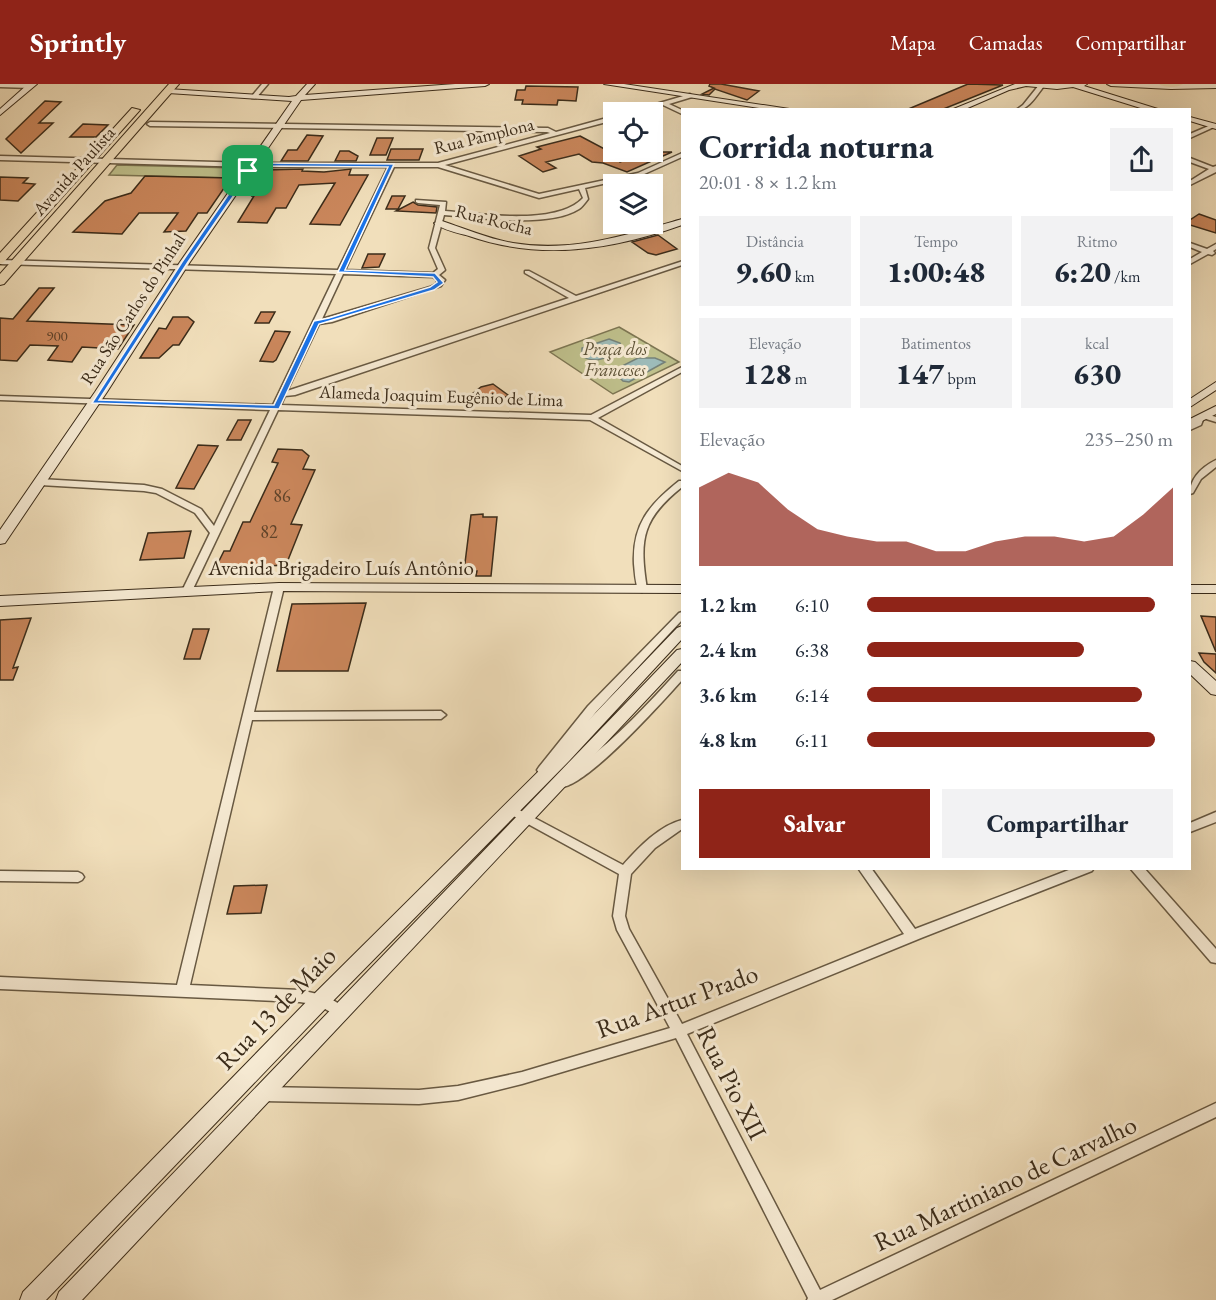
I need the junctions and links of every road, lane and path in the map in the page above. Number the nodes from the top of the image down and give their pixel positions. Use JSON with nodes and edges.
{"nodes":[{"id":1,"x":265,"y":84,"type":"edge"},
{"id":2,"x":311,"y":84,"type":"edge"},
{"id":3,"x":485,"y":84,"type":"edge"},
{"id":4,"x":608,"y":84,"type":"edge"},
{"id":5,"x":1025,"y":84,"type":"edge"},
{"id":6,"x":1111,"y":84,"type":"edge"},
{"id":7,"x":1164,"y":84,"type":"edge"},
{"id":8,"x":1178,"y":84,"type":"edge"},
{"id":9,"x":0,"y":85,"type":"edge"},
{"id":10,"x":32,"y":85,"type":"edge"},
{"id":11,"x":1009,"y":85,"type":"edge"},
{"id":12,"x":1080,"y":85,"type":"edge"},
{"id":13,"x":1202,"y":85,"type":"edge"},
{"id":14,"x":1041,"y":86,"type":"junction"},
{"id":15,"x":1216,"y":86,"type":"edge"},
{"id":16,"x":171,"y":87,"type":"edge"},
{"id":17,"x":301,"y":95,"type":"junction"},
{"id":18,"x":1216,"y":95,"type":"edge"},
{"id":19,"x":690,"y":96,"type":"junction"},
{"id":20,"x":254,"y":97,"type":"junction"},
{"id":21,"x":143,"y":101,"type":"dead end"},
{"id":22,"x":665,"y":104,"type":"joint"},
{"id":23,"x":767,"y":108,"type":"edge"},
{"id":24,"x":959,"y":108,"type":"edge"},
{"id":25,"x":1022,"y":108,"type":"edge"},
{"id":26,"x":1151,"y":108,"type":"edge"},
{"id":27,"x":0,"y":113,"type":"edge"},
{"id":28,"x":681,"y":113,"type":"edge"},
{"id":29,"x":1191,"y":119,"type":"edge"},
{"id":30,"x":603,"y":121,"type":"edge"},
{"id":31,"x":150,"y":124,"type":"dead end"},
{"id":32,"x":1215,"y":126,"type":"edge"},
{"id":33,"x":279,"y":127,"type":"junction"},
{"id":34,"x":555,"y":134,"type":"junction"},
{"id":35,"x":1191,"y":136,"type":"edge"},
{"id":36,"x":681,"y":155,"type":"edge"},
{"id":37,"x":0,"y":158,"type":"edge"},
{"id":38,"x":1191,"y":160,"type":"edge"},
{"id":39,"x":89,"y":161,"type":"junction"},
{"id":40,"x":106,"y":162,"type":"junction"},
{"id":41,"x":252,"y":165,"type":"junction"},
{"id":42,"x":392,"y":165,"type":"junction"},
{"id":43,"x":438,"y":165,"type":"junction"},
{"id":44,"x":1215,"y":169,"type":"edge"},
{"id":45,"x":1191,"y":182,"type":"edge"},
{"id":46,"x":582,"y":188,"type":"junction"},
{"id":47,"x":418,"y":201,"type":"dead end"},
{"id":48,"x":440,"y":218,"type":"junction"},
{"id":49,"x":681,"y":222,"type":"edge"},
{"id":50,"x":1191,"y":245,"type":"edge"},
{"id":51,"x":1216,"y":246,"type":"edge"},
{"id":52,"x":1207,"y":251,"type":"junction"},
{"id":53,"x":1216,"y":254,"type":"edge"},
{"id":54,"x":0,"y":261,"type":"edge"},
{"id":55,"x":1191,"y":261,"type":"edge"},
{"id":56,"x":16,"y":262,"type":"junction"},
{"id":57,"x":681,"y":263,"type":"edge"},
{"id":58,"x":181,"y":268,"type":"junction"},
{"id":59,"x":341,"y":272,"type":"junction"},
{"id":60,"x":527,"y":272,"type":"dead end"},
{"id":61,"x":435,"y":275,"type":"junction"},
{"id":62,"x":0,"y":281,"type":"edge"},
{"id":63,"x":576,"y":299,"type":"junction"},
{"id":64,"x":316,"y":322,"type":"junction"},
{"id":65,"x":681,"y":370,"type":"edge"},
{"id":66,"x":1216,"y":385,"type":"edge"},
{"id":67,"x":283,"y":394,"type":"junction"},
{"id":68,"x":0,"y":398,"type":"edge"},
{"id":69,"x":94,"y":402,"type":"junction"},
{"id":70,"x":1191,"y":403,"type":"edge"},
{"id":71,"x":277,"y":407,"type":"junction"},
{"id":72,"x":592,"y":418,"type":"junction"},
{"id":73,"x":1216,"y":463,"type":"edge"},
{"id":74,"x":681,"y":468,"type":"edge"},
{"id":75,"x":40,"y":482,"type":"junction"},
{"id":76,"x":681,"y":484,"type":"edge"},
{"id":77,"x":1191,"y":489,"type":"edge"},
{"id":78,"x":215,"y":533,"type":"junction"},
{"id":79,"x":0,"y":540,"type":"edge"},
{"id":80,"x":279,"y":587,"type":"junction"},
{"id":81,"x":642,"y":589,"type":"junction"},
{"id":82,"x":681,"y":589,"type":"edge"},
{"id":83,"x":1191,"y":589,"type":"edge"},
{"id":84,"x":1216,"y":589,"type":"edge"},
{"id":85,"x":187,"y":591,"type":"junction"},
{"id":86,"x":0,"y":601,"type":"edge"},
{"id":87,"x":681,"y":616,"type":"edge"},
{"id":88,"x":677,"y":648,"type":"edge"},
{"id":89,"x":1191,"y":667,"type":"edge"},
{"id":90,"x":681,"y":675,"type":"edge"},
{"id":91,"x":1216,"y":690,"type":"edge"},
{"id":92,"x":441,"y":715,"type":"dead end"},
{"id":93,"x":248,"y":716,"type":"junction"},
{"id":94,"x":529,"y":790,"type":"junction"},
{"id":95,"x":552,"y":790,"type":"junction"},
{"id":96,"x":518,"y":813,"type":"junction"},
{"id":97,"x":1216,"y":817,"type":"edge"},
{"id":98,"x":681,"y":824,"type":"edge"},
{"id":99,"x":1191,"y":828,"type":"edge"},
{"id":100,"x":865,"y":870,"type":"edge"},
{"id":101,"x":1083,"y":870,"type":"edge"},
{"id":102,"x":1138,"y":870,"type":"edge"},
{"id":103,"x":625,"y":872,"type":"junction"},
{"id":104,"x":0,"y":876,"type":"edge"},
{"id":105,"x":78,"y":877,"type":"dead end"},
{"id":106,"x":913,"y":936,"type":"junction"},
{"id":107,"x":1216,"y":958,"type":"edge"},
{"id":108,"x":0,"y":983,"type":"edge"},
{"id":109,"x":182,"y":990,"type":"junction"},
{"id":110,"x":321,"y":1000,"type":"junction"},
{"id":111,"x":341,"y":1012,"type":"junction"},
{"id":112,"x":679,"y":1031,"type":"junction"},
{"id":113,"x":263,"y":1094,"type":"junction"},
{"id":114,"x":1216,"y":1110,"type":"edge"},
{"id":115,"x":31,"y":1300,"type":"edge"},
{"id":116,"x":67,"y":1300,"type":"edge"},
{"id":117,"x":816,"y":1300,"type":"edge"}],
"edges":[{"from":1,"to":20,"type":"street"},
{"from":2,"to":17,"type":"street","name":"Rua São Carlos do Pinhal"},
{"from":3,"to":17,"type":"street"},
{"from":4,"to":19,"type":"street"},
{"from":5,"to":11,"type":"street"},
{"from":5,"to":14,"type":"street"},
{"from":6,"to":13,"type":"street"},
{"from":7,"to":8,"type":"main road"},
{"from":9,"to":10,"type":"street"},
{"from":10,"to":27,"type":"street"},
{"from":11,"to":24,"type":"street"},
{"from":12,"to":14,"type":"street"},
{"from":12,"to":26,"type":"street"},
{"from":13,"to":15,"type":"street"},
{"from":13,"to":18,"type":"street"},
{"from":14,"to":25,"type":"street"},
{"from":16,"to":20,"type":"street"},
{"from":16,"to":40,"type":"main road","name":"Avenida Paulista"},
{"from":17,"to":20,"type":"street"},
{"from":17,"to":33,"type":"street","name":"Rua São Carlos do Pinhal"},
{"from":19,"to":22,"type":"street"},
{"from":19,"to":23,"type":"street"},
{"from":21,"to":39,"type":"main road","name":"Avenida Paulista"},
{"from":22,"to":28,"type":"street"},
{"from":29,"to":32,"type":"street"},
{"from":30,"to":34,"type":"street","name":"Rua Pamplona"},
{"from":31,"to":33,"type":"street"},
{"from":32,"to":35,"type":"street"},
{"from":33,"to":34,"type":"street"},
{"from":33,"to":41,"type":"street","name":"Rua São Carlos do Pinhal"},
{"from":34,"to":43,"type":"street","name":"Rua Pamplona"},
{"from":36,"to":46,"type":"street"},
{"from":37,"to":39,"type":"street","name":"Rua Pamplona"},
{"from":38,"to":44,"type":"street"},
{"from":39,"to":40,"type":"street","name":"Rua Pamplona"},
{"from":39,"to":54,"type":"main road","name":"Avenida Paulista"},
{"from":40,"to":41,"type":"street","name":"Rua Pamplona"},
{"from":40,"to":56,"type":"main road","name":"Avenida Paulista"},
{"from":41,"to":42,"type":"street","name":"Rua Pamplona"},
{"from":41,"to":58,"type":"street","name":"Rua São Carlos do Pinhal"},
{"from":42,"to":43,"type":"street","name":"Rua Pamplona"},
{"from":42,"to":59,"type":"street"},
{"from":43,"to":46,"type":"street"},
{"from":44,"to":45,"type":"street"},
{"from":46,"to":48,"type":"street"},
{"from":47,"to":48,"type":"street"},
{"from":48,"to":49,"type":"street","name":"Rua Rocha"},
{"from":48,"to":61,"type":"street"},
{"from":50,"to":52,"type":"street"},
{"from":51,"to":52,"type":"street"},
{"from":52,"to":53,"type":"street"},
{"from":52,"to":55,"type":"street"},
{"from":54,"to":56,"type":"street"},
{"from":56,"to":58,"type":"street"},
{"from":56,"to":62,"type":"main road","name":"Avenida Paulista"},
{"from":57,"to":63,"type":"street"},
{"from":58,"to":59,"type":"street"},
{"from":58,"to":69,"type":"street","name":"Rua São Carlos do Pinhal"},
{"from":59,"to":61,"type":"street"},
{"from":59,"to":64,"type":"street"},
{"from":60,"to":63,"type":"street"},
{"from":61,"to":64,"type":"street"},
{"from":63,"to":67,"type":"street"},
{"from":64,"to":67,"type":"street"},
{"from":65,"to":72,"type":"street"},
{"from":66,"to":70,"type":"street"},
{"from":67,"to":71,"type":"street"},
{"from":68,"to":69,"type":"street","name":"Alameda Joaquim Eugênio de Lima"},
{"from":69,"to":71,"type":"street","name":"Alameda Joaquim Eugênio de Lima"},
{"from":69,"to":75,"type":"street","name":"Rua São Carlos do Pinhal"},
{"from":71,"to":72,"type":"street","name":"Alameda Joaquim Eugênio de Lima"},
{"from":71,"to":78,"type":"street"},
{"from":72,"to":74,"type":"street"},
{"from":73,"to":77,"type":"street"},
{"from":75,"to":78,"type":"street"},
{"from":75,"to":79,"type":"street","name":"Rua São Carlos do Pinhal"},
{"from":76,"to":81,"type":"street"},
{"from":78,"to":85,"type":"street"},
{"from":80,"to":81,"type":"street","name":"Avenida Brigadeiro Luís Antônio"},
{"from":80,"to":85,"type":"street","name":"Avenida Brigadeiro Luís Antônio"},
{"from":80,"to":93,"type":"street"},
{"from":81,"to":82,"type":"street","name":"Avenida Brigadeiro Luís Antônio"},
{"from":83,"to":84,"type":"street"},
{"from":85,"to":86,"type":"street","name":"Avenida Brigadeiro Luís Antônio"},
{"from":87,"to":94,"type":"street"},
{"from":88,"to":94,"type":"street","name":"Rua 13 de Maio"},
{"from":88,"to":95,"type":"street","name":"Rua 13 de Maio"},
{"from":89,"to":91,"type":"street"},
{"from":90,"to":95,"type":"street"},
{"from":92,"to":93,"type":"street"},
{"from":93,"to":109,"type":"street"},
{"from":94,"to":96,"type":"street","name":"Rua 13 de Maio"},
{"from":95,"to":96,"type":"street","name":"Rua 13 de Maio"},
{"from":96,"to":103,"type":"street"},
{"from":96,"to":110,"type":"street","name":"Rua 13 de Maio"},
{"from":96,"to":111,"type":"street","name":"Rua 13 de Maio"},
{"from":97,"to":99,"type":"street"},
{"from":98,"to":103,"type":"street"},
{"from":100,"to":106,"type":"street"},
{"from":101,"to":106,"type":"street","name":"Rua Artur Prado"},
{"from":102,"to":107,"type":"street"},
{"from":103,"to":112,"type":"street","name":"Rua Pio XII"},
{"from":104,"to":105,"type":"street"},
{"from":106,"to":112,"type":"street","name":"Rua Artur Prado"},
{"from":108,"to":109,"type":"street"},
{"from":109,"to":110,"type":"street"},
{"from":110,"to":111,"type":"street"},
{"from":110,"to":115,"type":"street","name":"Rua 13 de Maio"},
{"from":111,"to":113,"type":"street","name":"Rua 13 de Maio"},
{"from":112,"to":113,"type":"street","name":"Rua Artur Prado"},
{"from":112,"to":117,"type":"street","name":"Rua Pio XII"},
{"from":113,"to":116,"type":"street","name":"Rua 13 de Maio"},
{"from":114,"to":117,"type":"street","name":"Rua Martiniano de Carvalho"}]}
